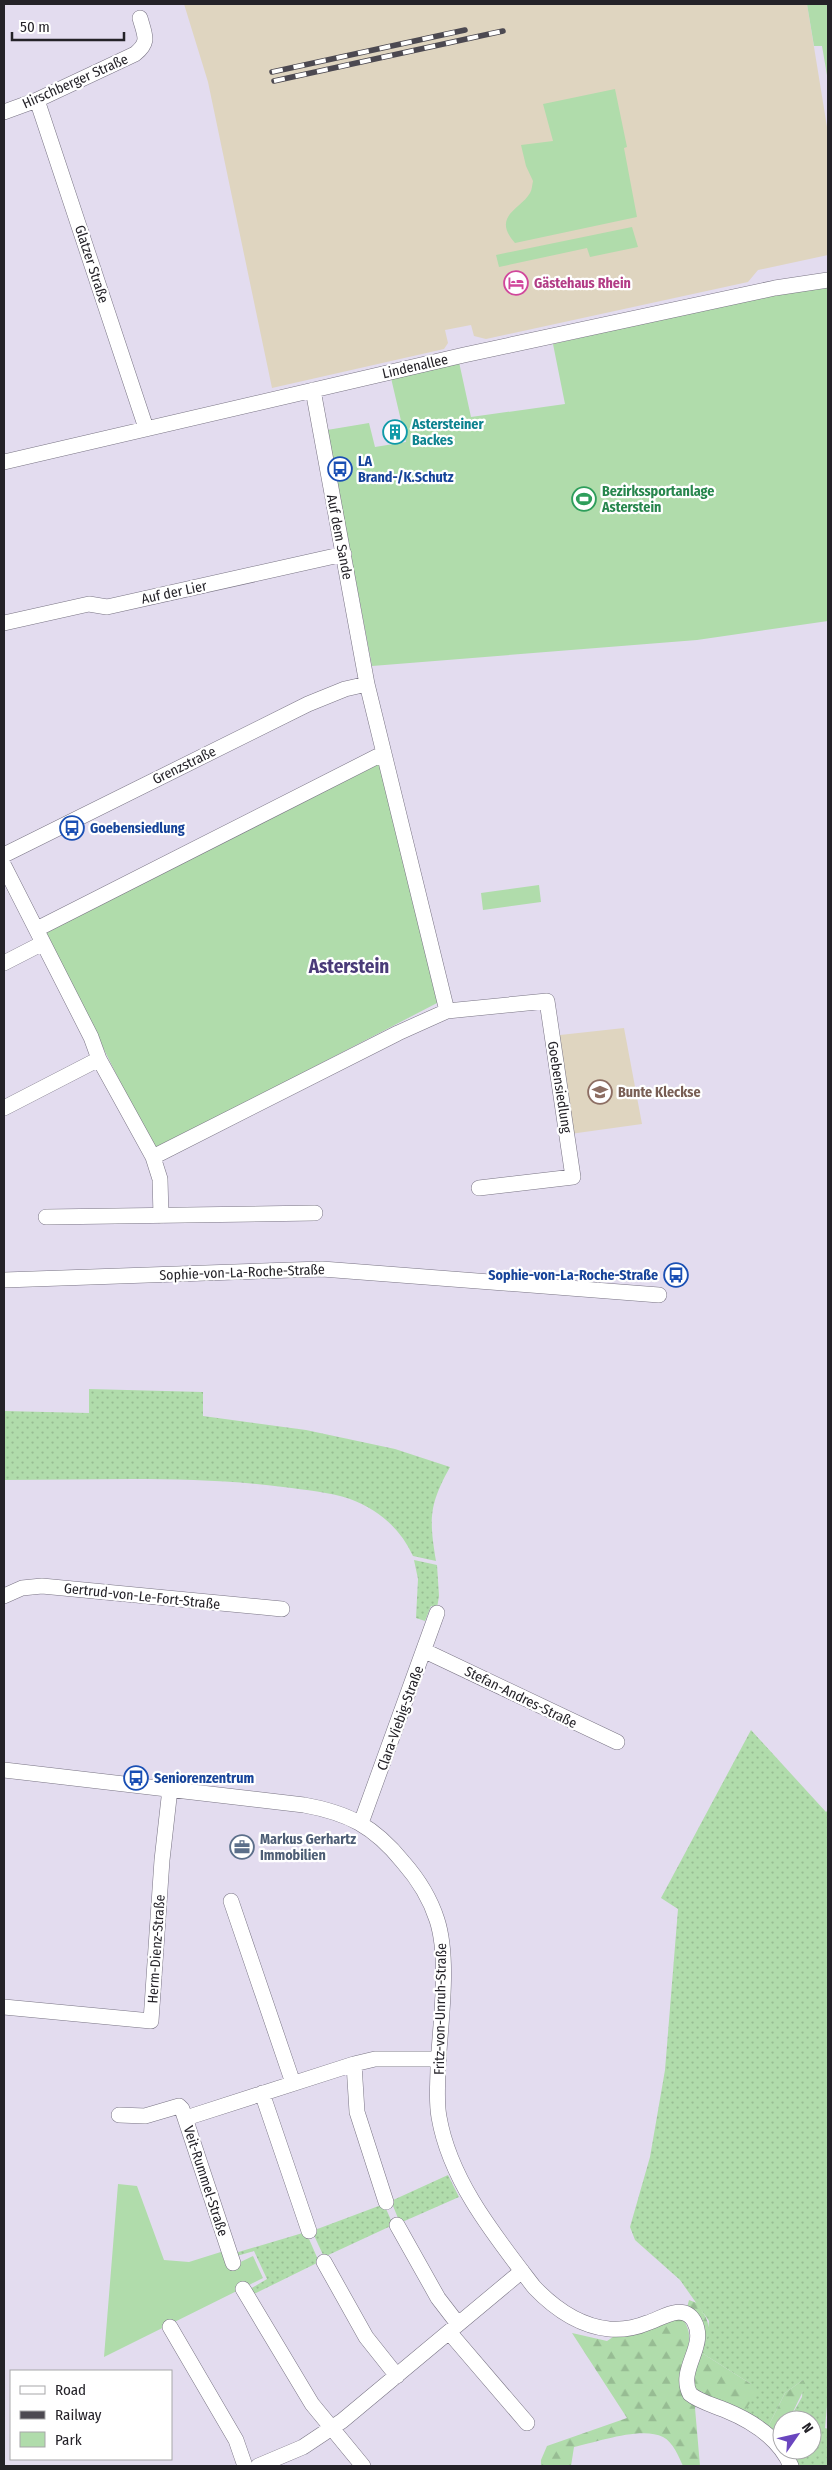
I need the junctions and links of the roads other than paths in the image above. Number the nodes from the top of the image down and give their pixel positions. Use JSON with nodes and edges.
{"nodes":[{"id":1,"x":140,"y":18,"type":"dead end"},
{"id":2,"x":37,"y":100,"type":"junction"},
{"id":3,"x":4,"y":112,"type":"edge"},
{"id":4,"x":828,"y":280,"type":"edge"},
{"id":5,"x":313,"y":390,"type":"junction"},
{"id":6,"x":146,"y":428,"type":"junction"},
{"id":7,"x":4,"y":461,"type":"edge"},
{"id":8,"x":344,"y":554,"type":"junction"},
{"id":9,"x":4,"y":623,"type":"edge"},
{"id":10,"x":367,"y":684,"type":"junction"},
{"id":11,"x":384,"y":753,"type":"junction"},
{"id":12,"x":4,"y":854,"type":"edge"},
{"id":13,"x":4,"y":866,"type":"edge"},
{"id":14,"x":40,"y":936,"type":"junction"},
{"id":15,"x":4,"y":963,"type":"edge"},
{"id":16,"x":447,"y":1011,"type":"junction"},
{"id":17,"x":99,"y":1059,"type":"junction"},
{"id":18,"x":4,"y":1108,"type":"edge"},
{"id":19,"x":153,"y":1157,"type":"junction"},
{"id":20,"x":479,"y":1188,"type":"dead end"},
{"id":21,"x":315,"y":1214,"type":"dead end"},
{"id":22,"x":161,"y":1216,"type":"junction"},
{"id":23,"x":46,"y":1217,"type":"dead end"},
{"id":24,"x":4,"y":1280,"type":"edge"},
{"id":25,"x":659,"y":1295,"type":"dead end"},
{"id":26,"x":4,"y":1596,"type":"edge"},
{"id":27,"x":282,"y":1609,"type":"dead end"},
{"id":28,"x":437,"y":1613,"type":"dead end"},
{"id":29,"x":425,"y":1651,"type":"junction"},
{"id":30,"x":616,"y":1742,"type":"dead end"},
{"id":31,"x":4,"y":1770,"type":"edge"},
{"id":32,"x":170,"y":1790,"type":"junction"},
{"id":33,"x":361,"y":1823,"type":"junction"},
{"id":34,"x":231,"y":1901,"type":"dead end"},
{"id":35,"x":4,"y":2007,"type":"edge"},
{"id":36,"x":438,"y":2059,"type":"junction"},
{"id":37,"x":354,"y":2064,"type":"junction"},
{"id":38,"x":292,"y":2083,"type":"junction"},
{"id":39,"x":262,"y":2093,"type":"junction"},
{"id":40,"x":119,"y":2114,"type":"dead end"},
{"id":41,"x":186,"y":2118,"type":"junction"},
{"id":42,"x":386,"y":2202,"type":"dead end"},
{"id":43,"x":397,"y":2225,"type":"dead end"},
{"id":44,"x":309,"y":2232,"type":"dead end"},
{"id":45,"x":324,"y":2262,"type":"dead end"},
{"id":46,"x":232,"y":2263,"type":"dead end"},
{"id":47,"x":522,"y":2271,"type":"junction"},
{"id":48,"x":243,"y":2289,"type":"dead end"},
{"id":49,"x":170,"y":2327,"type":"dead end"},
{"id":50,"x":453,"y":2328,"type":"junction"},
{"id":51,"x":397,"y":2376,"type":"junction"},
{"id":52,"x":526,"y":2422,"type":"dead end"},
{"id":53,"x":331,"y":2429,"type":"junction"},
{"id":54,"x":245,"y":2466,"type":"edge"},
{"id":55,"x":258,"y":2466,"type":"edge"},
{"id":56,"x":363,"y":2466,"type":"edge"},
{"id":57,"x":791,"y":2466,"type":"edge"}],
"edges":[{"from":1,"to":2,"type":"street","name":"Hirschberger Straße"},
{"from":2,"to":3,"type":"street","name":"Hirschberger Straße"},
{"from":2,"to":6,"type":"street","name":"Glatzer Straße"},
{"from":4,"to":5,"type":"street","name":"Lindenallee"},
{"from":5,"to":6,"type":"street","name":"Lindenallee"},
{"from":5,"to":8,"type":"street","name":"Auf dem Sande"},
{"from":6,"to":7,"type":"street","name":"Lindenallee"},
{"from":8,"to":9,"type":"street","name":"Auf der Lier"},
{"from":8,"to":10,"type":"street","name":"Auf dem Sande"},
{"from":10,"to":11,"type":"street"},
{"from":10,"to":12,"type":"street","name":"Grenzstraße"},
{"from":11,"to":14,"type":"street"},
{"from":11,"to":16,"type":"street"},
{"from":13,"to":14,"type":"street"},
{"from":14,"to":15,"type":"street"},
{"from":14,"to":17,"type":"street"},
{"from":16,"to":19,"type":"street","name":"Goebensiedlung"},
{"from":16,"to":20,"type":"street","name":"Goebensiedlung"},
{"from":17,"to":18,"type":"street"},
{"from":17,"to":19,"type":"street"},
{"from":19,"to":22,"type":"street"},
{"from":21,"to":22,"type":"street"},
{"from":22,"to":23,"type":"street"},
{"from":24,"to":25,"type":"street","name":"Sophie-von-La-Roche-Straße"},
{"from":26,"to":27,"type":"street","name":"Gertrud-von-Le-Fort-Straße"},
{"from":28,"to":29,"type":"street","name":"Clara-Viebig-Straße"},
{"from":29,"to":30,"type":"street","name":"Stefan-Andres-Straße"},
{"from":29,"to":33,"type":"street","name":"Clara-Viebig-Straße"},
{"from":31,"to":32,"type":"street","name":"Fritz-von-Unruh-Straße"},
{"from":32,"to":33,"type":"street","name":"Fritz-von-Unruh-Straße"},
{"from":32,"to":35,"type":"street","name":"Herm-Dienz-Straße"},
{"from":33,"to":36,"type":"street","name":"Fritz-von-Unruh-Straße"},
{"from":34,"to":38,"type":"street"},
{"from":36,"to":37,"type":"street","name":"Veit-Rummel-Straße"},
{"from":36,"to":47,"type":"street","name":"Fritz-von-Unruh-Straße"},
{"from":37,"to":38,"type":"street","name":"Veit-Rummel-Straße"},
{"from":37,"to":42,"type":"street"},
{"from":38,"to":39,"type":"street","name":"Veit-Rummel-Straße"},
{"from":39,"to":41,"type":"street","name":"Veit-Rummel-Straße"},
{"from":39,"to":44,"type":"street"},
{"from":40,"to":41,"type":"street"},
{"from":41,"to":46,"type":"street","name":"Veit-Rummel-Straße"},
{"from":43,"to":50,"type":"street"},
{"from":45,"to":51,"type":"street"},
{"from":47,"to":50,"type":"street"},
{"from":47,"to":57,"type":"street","name":"Fritz-von-Unruh-Straße"},
{"from":48,"to":53,"type":"street"},
{"from":49,"to":54,"type":"street"},
{"from":50,"to":51,"type":"street"},
{"from":50,"to":52,"type":"street"},
{"from":51,"to":53,"type":"street"},
{"from":53,"to":55,"type":"street"},
{"from":53,"to":56,"type":"street"}]}
